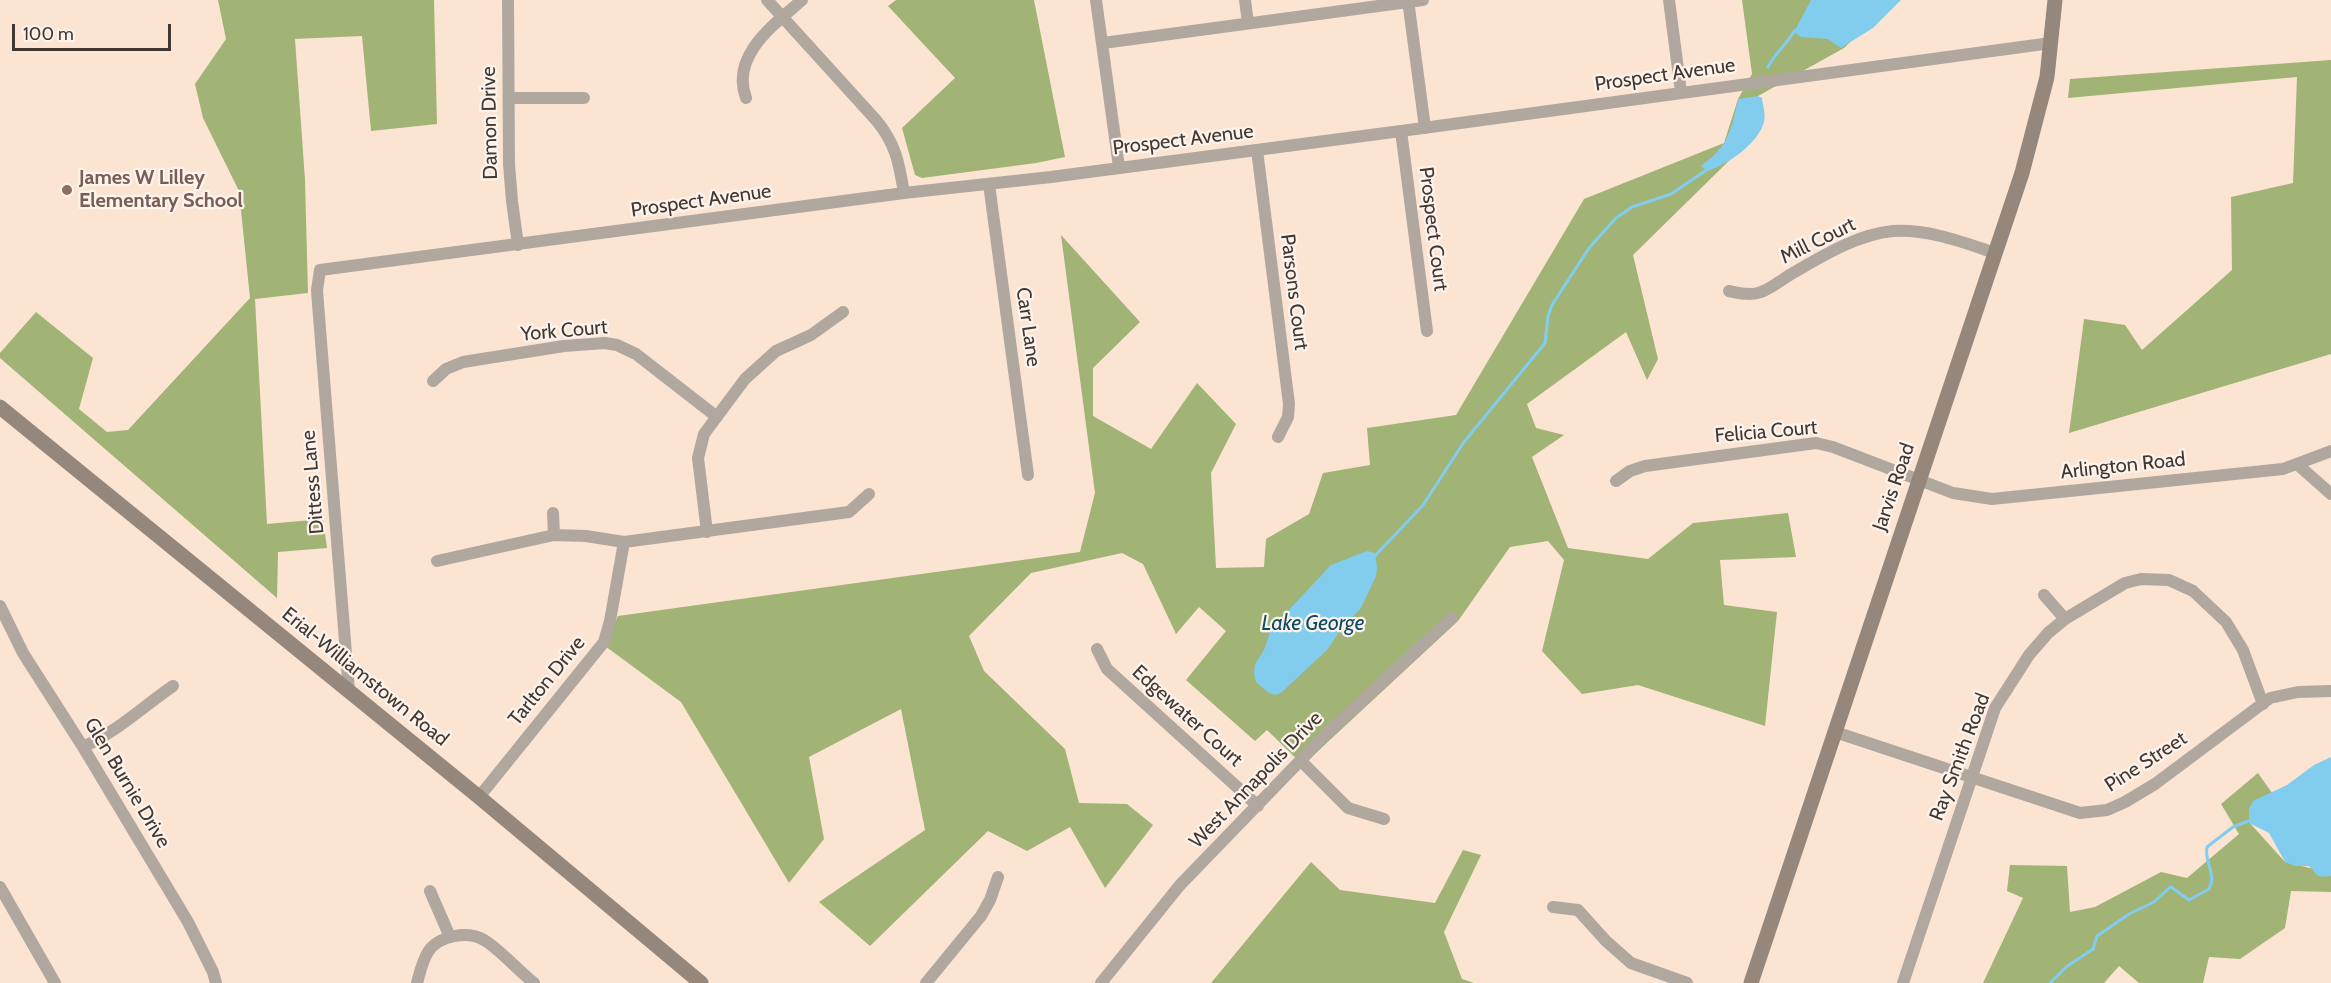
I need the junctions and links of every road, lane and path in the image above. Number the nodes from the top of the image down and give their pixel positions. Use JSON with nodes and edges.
{"nodes":[{"id":1,"x":508,"y":0,"type":"edge"},
{"id":2,"x":767,"y":0,"type":"edge"},
{"id":3,"x":802,"y":0,"type":"edge"},
{"id":4,"x":1096,"y":0,"type":"edge"},
{"id":5,"x":1245,"y":0,"type":"edge"},
{"id":6,"x":1423,"y":0,"type":"edge"},
{"id":7,"x":1669,"y":0,"type":"edge"},
{"id":8,"x":2055,"y":0,"type":"edge"},
{"id":9,"x":1408,"y":1,"type":"edge"},
{"id":10,"x":783,"y":17,"type":"junction"},
{"id":11,"x":1248,"y":23,"type":"junction"},
{"id":12,"x":1103,"y":43,"type":"junction"},
{"id":13,"x":2051,"y":43,"type":"junction"},
{"id":14,"x":1681,"y":92,"type":"junction"},
{"id":15,"x":510,"y":98,"type":"junction"},
{"id":16,"x":584,"y":98,"type":"dead end"},
{"id":17,"x":746,"y":98,"type":"dead end"},
{"id":18,"x":1425,"y":128,"type":"junction"},
{"id":19,"x":1401,"y":131,"type":"junction"},
{"id":20,"x":1257,"y":150,"type":"junction"},
{"id":21,"x":1119,"y":167,"type":"junction"},
{"id":22,"x":989,"y":184,"type":"junction"},
{"id":23,"x":904,"y":193,"type":"junction"},
{"id":24,"x":518,"y":245,"type":"junction"},
{"id":25,"x":1995,"y":253,"type":"junction"},
{"id":26,"x":320,"y":270,"type":"joint"},
{"id":27,"x":1729,"y":291,"type":"dead end"},
{"id":28,"x":843,"y":312,"type":"dead end"},
{"id":29,"x":1427,"y":331,"type":"dead end"},
{"id":30,"x":433,"y":381,"type":"dead end"},
{"id":31,"x":0,"y":407,"type":"edge"},
{"id":32,"x":717,"y":417,"type":"junction"},
{"id":33,"x":1278,"y":437,"type":"dead end"},
{"id":34,"x":2331,"y":452,"type":"edge"},
{"id":35,"x":2297,"y":464,"type":"junction"},
{"id":36,"x":1028,"y":475,"type":"dead end"},
{"id":37,"x":1919,"y":479,"type":"junction"},
{"id":38,"x":1616,"y":481,"type":"dead end"},
{"id":39,"x":869,"y":494,"type":"dead end"},
{"id":40,"x":2331,"y":494,"type":"edge"},
{"id":41,"x":553,"y":513,"type":"dead end"},
{"id":42,"x":707,"y":532,"type":"junction"},
{"id":43,"x":554,"y":535,"type":"junction"},
{"id":44,"x":624,"y":542,"type":"junction"},
{"id":45,"x":436,"y":561,"type":"dead end"},
{"id":46,"x":2044,"y":595,"type":"dead end"},
{"id":47,"x":0,"y":606,"type":"edge"},
{"id":48,"x":1452,"y":618,"type":"dead end"},
{"id":49,"x":2065,"y":619,"type":"junction"},
{"id":50,"x":1097,"y":649,"type":"dead end"},
{"id":51,"x":172,"y":686,"type":"dead end"},
{"id":52,"x":349,"y":691,"type":"junction"},
{"id":53,"x":2331,"y":691,"type":"edge"},
{"id":54,"x":2263,"y":704,"type":"junction"},
{"id":55,"x":1835,"y":732,"type":"junction"},
{"id":56,"x":83,"y":747,"type":"junction"},
{"id":57,"x":1301,"y":761,"type":"junction"},
{"id":58,"x":1971,"y":776,"type":"junction"},
{"id":59,"x":479,"y":796,"type":"junction"},
{"id":60,"x":1258,"y":806,"type":"junction"},
{"id":61,"x":1384,"y":819,"type":"dead end"},
{"id":62,"x":998,"y":877,"type":"dead end"},
{"id":63,"x":0,"y":887,"type":"edge"},
{"id":64,"x":430,"y":891,"type":"dead end"},
{"id":65,"x":1553,"y":907,"type":"dead end"},
{"id":66,"x":450,"y":937,"type":"junction"},
{"id":67,"x":56,"y":983,"type":"edge"},
{"id":68,"x":216,"y":983,"type":"edge"},
{"id":69,"x":417,"y":983,"type":"edge"},
{"id":70,"x":534,"y":983,"type":"edge"},
{"id":71,"x":701,"y":983,"type":"edge"},
{"id":72,"x":926,"y":983,"type":"edge"},
{"id":73,"x":1101,"y":983,"type":"edge"},
{"id":74,"x":1687,"y":983,"type":"edge"},
{"id":75,"x":1751,"y":983,"type":"edge"},
{"id":76,"x":1903,"y":983,"type":"edge"}],
"edges":[{"from":1,"to":15,"type":"street","name":"Damon Drive"},
{"from":2,"to":10,"type":"street"},
{"from":3,"to":10,"type":"street"},
{"from":4,"to":12,"type":"street"},
{"from":5,"to":11,"type":"street"},
{"from":6,"to":9,"type":"street"},
{"from":7,"to":14,"type":"street"},
{"from":8,"to":13,"type":"street","name":"Jarvis Road"},
{"from":9,"to":11,"type":"street"},
{"from":9,"to":18,"type":"street"},
{"from":10,"to":17,"type":"street"},
{"from":10,"to":23,"type":"street"},
{"from":11,"to":12,"type":"street"},
{"from":12,"to":21,"type":"street"},
{"from":13,"to":14,"type":"street","name":"Prospect Avenue"},
{"from":13,"to":25,"type":"street","name":"Jarvis Road"},
{"from":14,"to":18,"type":"street","name":"Prospect Avenue"},
{"from":15,"to":16,"type":"street"},
{"from":15,"to":24,"type":"street","name":"Damon Drive"},
{"from":18,"to":19,"type":"street","name":"Prospect Avenue"},
{"from":19,"to":20,"type":"street","name":"Prospect Avenue"},
{"from":19,"to":29,"type":"street","name":"Prospect Court"},
{"from":20,"to":21,"type":"street","name":"Prospect Avenue"},
{"from":20,"to":33,"type":"street","name":"Parsons Court"},
{"from":21,"to":22,"type":"street","name":"Prospect Avenue"},
{"from":22,"to":23,"type":"street","name":"Prospect Avenue"},
{"from":22,"to":36,"type":"street","name":"Carr Lane"},
{"from":23,"to":24,"type":"street","name":"Prospect Avenue"},
{"from":24,"to":26,"type":"street","name":"Prospect Avenue"},
{"from":25,"to":27,"type":"street","name":"Mill Court"},
{"from":25,"to":37,"type":"street","name":"Jarvis Road"},
{"from":26,"to":52,"type":"street","name":"Dittess Lane"},
{"from":28,"to":32,"type":"street"},
{"from":30,"to":32,"type":"street","name":"York Court"},
{"from":31,"to":52,"type":"street","name":"Erial-Williamstown Road"},
{"from":32,"to":42,"type":"street"},
{"from":34,"to":35,"type":"street","name":"Arlington Road"},
{"from":35,"to":37,"type":"street","name":"Arlington Road"},
{"from":35,"to":40,"type":"street"},
{"from":37,"to":38,"type":"street","name":"Felicia Court"},
{"from":37,"to":55,"type":"street","name":"Jarvis Road"},
{"from":39,"to":42,"type":"street"},
{"from":41,"to":43,"type":"street"},
{"from":42,"to":44,"type":"street"},
{"from":43,"to":44,"type":"street"},
{"from":43,"to":45,"type":"street"},
{"from":44,"to":59,"type":"street","name":"Tarlton Drive"},
{"from":46,"to":49,"type":"street"},
{"from":47,"to":56,"type":"street","name":"Glen Burnie Drive"},
{"from":48,"to":57,"type":"street","name":"West Annapolis Drive"},
{"from":49,"to":54,"type":"street","name":"Ray Smith Road"},
{"from":49,"to":58,"type":"street","name":"Ray Smith Road"},
{"from":50,"to":60,"type":"street","name":"Edgewater Court"},
{"from":51,"to":56,"type":"street"},
{"from":52,"to":59,"type":"street","name":"Erial-Williamstown Road"},
{"from":53,"to":54,"type":"street","name":"Pine Street"},
{"from":54,"to":58,"type":"street","name":"Pine Street"},
{"from":55,"to":58,"type":"street","name":"Pine Street"},
{"from":55,"to":75,"type":"street","name":"Jarvis Road"},
{"from":56,"to":68,"type":"street","name":"Glen Burnie Drive"},
{"from":57,"to":60,"type":"street","name":"West Annapolis Drive"},
{"from":57,"to":61,"type":"street"},
{"from":58,"to":76,"type":"street","name":"Ray Smith Road"},
{"from":59,"to":71,"type":"street","name":"Erial-Williamstown Road"},
{"from":60,"to":73,"type":"street","name":"West Annapolis Drive"},
{"from":62,"to":72,"type":"street"},
{"from":63,"to":67,"type":"street"},
{"from":64,"to":66,"type":"street"},
{"from":65,"to":74,"type":"street"},
{"from":66,"to":69,"type":"street"},
{"from":66,"to":70,"type":"street"}]}
